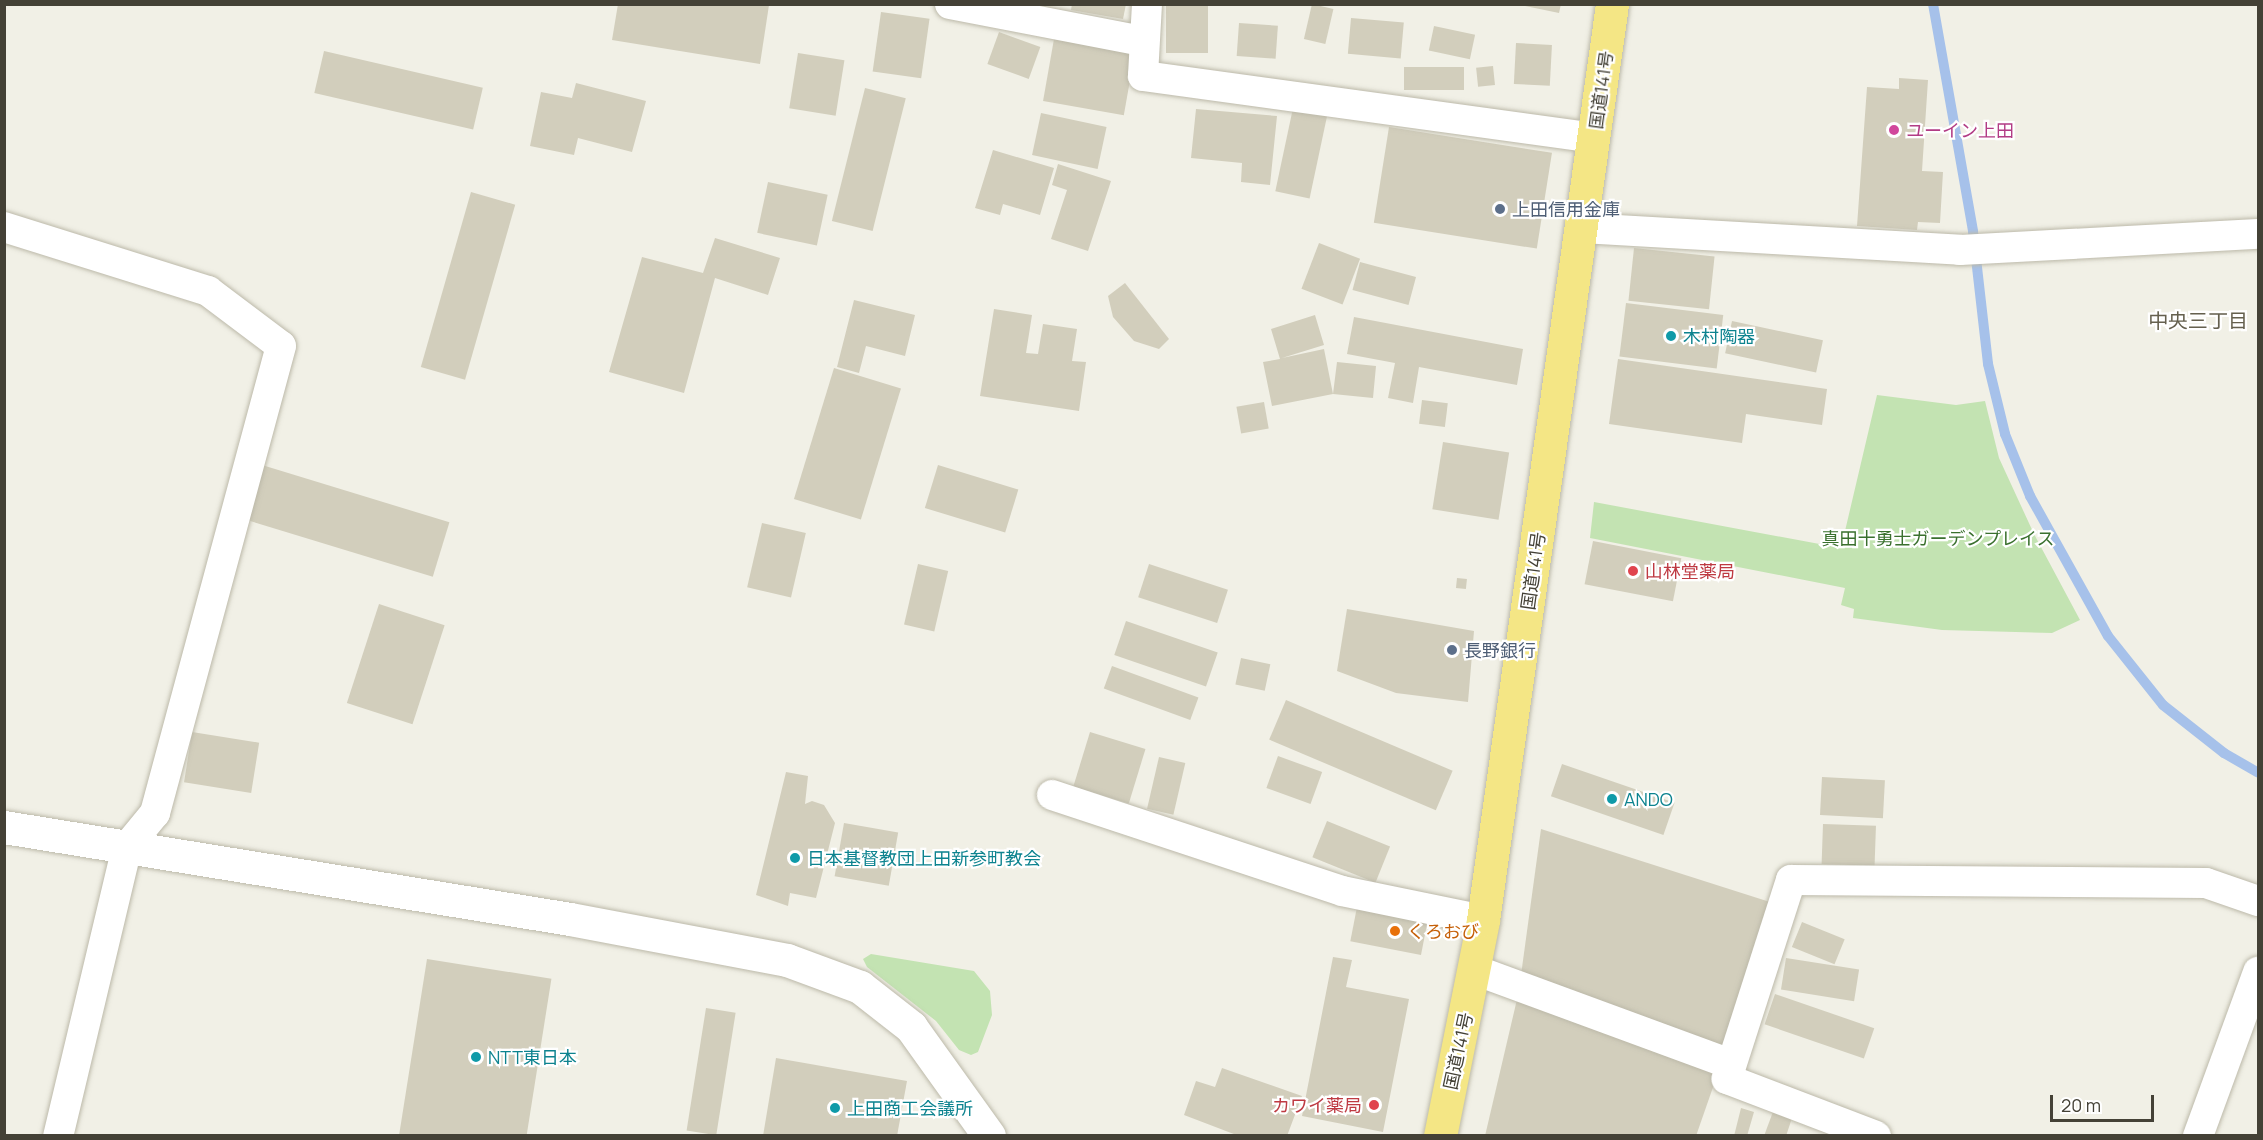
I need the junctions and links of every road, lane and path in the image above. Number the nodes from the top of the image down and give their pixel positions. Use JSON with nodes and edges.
{"nodes":[{"id":1,"x":950,"y":4,"type":"edge"},
{"id":2,"x":1147,"y":4,"type":"edge"},
{"id":3,"x":1612,"y":4,"type":"edge"},
{"id":4,"x":1055,"y":14,"type":"edge"},
{"id":5,"x":1143,"y":41,"type":"junction"},
{"id":6,"x":1594,"y":138,"type":"junction"},
{"id":7,"x":4,"y":227,"type":"edge"},
{"id":8,"x":1582,"y":228,"type":"junction"},
{"id":9,"x":2259,"y":234,"type":"edge"},
{"id":10,"x":1053,"y":795,"type":"dead end"},
{"id":11,"x":4,"y":827,"type":"edge"},
{"id":12,"x":127,"y":847,"type":"junction"},
{"id":13,"x":2259,"y":901,"type":"edge"},
{"id":14,"x":1482,"y":920,"type":"junction"},
{"id":15,"x":1475,"y":970,"type":"junction"},
{"id":16,"x":2259,"y":972,"type":"edge"},
{"id":17,"x":1730,"y":1064,"type":"junction"},
{"id":18,"x":58,"y":1136,"type":"edge"},
{"id":19,"x":989,"y":1136,"type":"edge"},
{"id":20,"x":1440,"y":1136,"type":"edge"},
{"id":21,"x":1876,"y":1136,"type":"edge"},
{"id":22,"x":2198,"y":1136,"type":"edge"}],
"edges":[{"from":1,"to":4,"type":"street"},
{"from":2,"to":5,"type":"street"},
{"from":3,"to":6,"type":"highway","name":"国道141号"},
{"from":4,"to":5,"type":"street"},
{"from":5,"to":6,"type":"street"},
{"from":6,"to":8,"type":"highway","name":"国道141号"},
{"from":7,"to":12,"type":"street"},
{"from":8,"to":9,"type":"street"},
{"from":8,"to":14,"type":"highway","name":"国道141号"},
{"from":10,"to":14,"type":"street"},
{"from":11,"to":12,"type":"street"},
{"from":12,"to":18,"type":"street"},
{"from":12,"to":19,"type":"street"},
{"from":13,"to":17,"type":"street"},
{"from":14,"to":15,"type":"highway","name":"国道141号"},
{"from":15,"to":17,"type":"street"},
{"from":15,"to":20,"type":"highway","name":"国道141号"},
{"from":16,"to":22,"type":"street"},
{"from":17,"to":21,"type":"street"}]}
